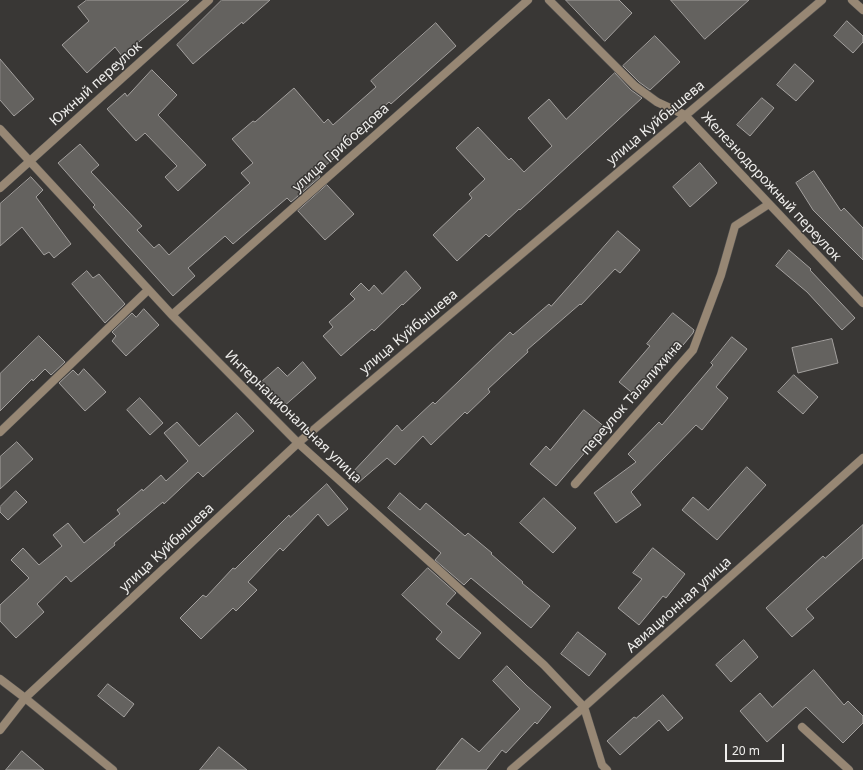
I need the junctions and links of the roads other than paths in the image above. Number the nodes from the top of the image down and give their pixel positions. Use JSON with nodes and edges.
{"nodes":[{"id":1,"x":209,"y":0,"type":"edge"},
{"id":2,"x":528,"y":0,"type":"edge"},
{"id":3,"x":549,"y":0,"type":"edge"},
{"id":4,"x":822,"y":0,"type":"edge"},
{"id":5,"x":852,"y":0,"type":"edge"},
{"id":6,"x":863,"y":10,"type":"edge"},
{"id":7,"x":685,"y":115,"type":"junction"},
{"id":8,"x":0,"y":130,"type":"edge"},
{"id":9,"x":29,"y":162,"type":"junction"},
{"id":10,"x":0,"y":188,"type":"edge"},
{"id":11,"x":769,"y":204,"type":"junction"},
{"id":12,"x":148,"y":290,"type":"junction"},
{"id":13,"x":863,"y":303,"type":"edge"},
{"id":14,"x":172,"y":315,"type":"junction"},
{"id":15,"x":0,"y":432,"type":"edge"},
{"id":16,"x":298,"y":444,"type":"junction"},
{"id":17,"x":863,"y":458,"type":"edge"},
{"id":18,"x":575,"y":484,"type":"dead end"},
{"id":19,"x":0,"y":679,"type":"edge"},
{"id":20,"x":25,"y":698,"type":"junction"},
{"id":21,"x":584,"y":707,"type":"junction"},
{"id":22,"x":802,"y":727,"type":"dead end"},
{"id":23,"x":0,"y":730,"type":"edge"},
{"id":24,"x":113,"y":770,"type":"edge"},
{"id":25,"x":511,"y":770,"type":"edge"},
{"id":26,"x":606,"y":770,"type":"edge"},
{"id":27,"x":849,"y":770,"type":"edge"}],
"edges":[{"from":1,"to":9,"type":"street","name":"Южный переулок"},
{"from":2,"to":14,"type":"street","name":"улица Грибоедова"},
{"from":3,"to":7,"type":"street","name":"Железнодорожный переулок"},
{"from":4,"to":7,"type":"street","name":"улица Куйбышева"},
{"from":5,"to":6,"type":"street"},
{"from":7,"to":11,"type":"street","name":"Железнодорожный переулок"},
{"from":7,"to":16,"type":"street","name":"улица Куйбышева"},
{"from":8,"to":9,"type":"street","name":"Интернациональная улица"},
{"from":9,"to":10,"type":"street","name":"Южный переулок"},
{"from":9,"to":12,"type":"street","name":"Интернациональная улица"},
{"from":11,"to":13,"type":"street","name":"Железнодорожный переулок"},
{"from":11,"to":18,"type":"street","name":"переулок Талалихина"},
{"from":12,"to":14,"type":"street","name":"Интернациональная улица"},
{"from":12,"to":15,"type":"street"},
{"from":14,"to":16,"type":"street","name":"Интернациональная улица"},
{"from":16,"to":20,"type":"street","name":"улица Куйбышева"},
{"from":16,"to":21,"type":"street","name":"Интернациональная улица"},
{"from":17,"to":21,"type":"street","name":"Авиационная улица"},
{"from":19,"to":20,"type":"street"},
{"from":20,"to":23,"type":"street","name":"улица Куйбышева"},
{"from":20,"to":24,"type":"street"},
{"from":21,"to":25,"type":"street","name":"Авиационная улица"},
{"from":21,"to":26,"type":"street"},
{"from":22,"to":27,"type":"street"}]}
